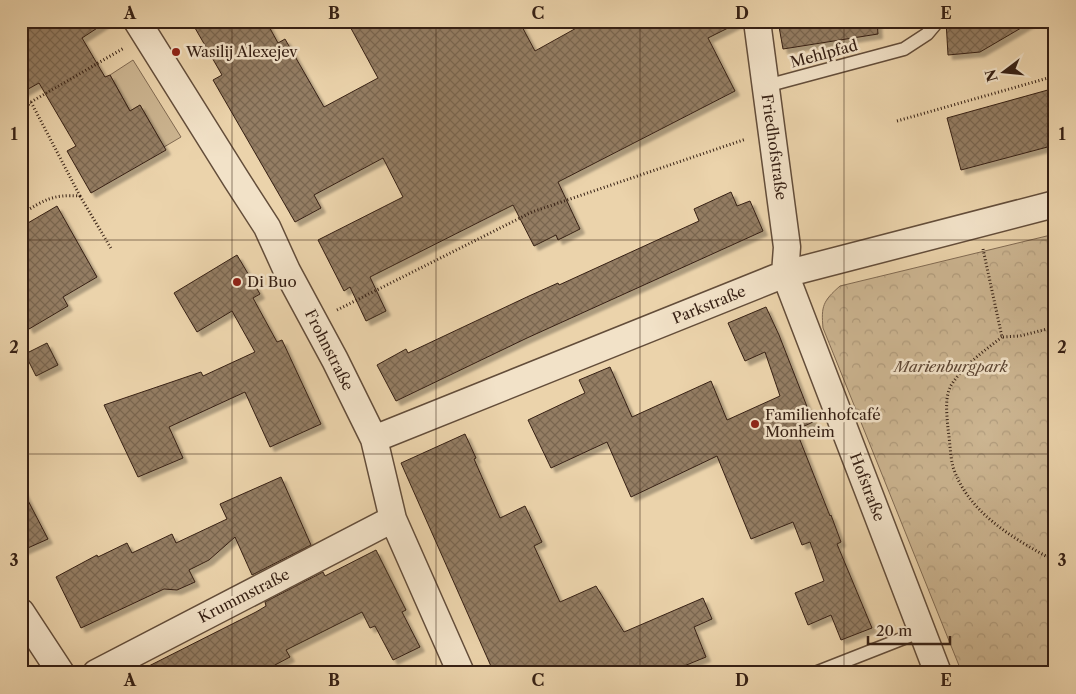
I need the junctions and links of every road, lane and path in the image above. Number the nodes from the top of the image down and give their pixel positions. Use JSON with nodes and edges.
{"nodes":[{"id":1,"x":758,"y":21,"type":"edge"},
{"id":2,"x":938,"y":21,"type":"edge"},
{"id":3,"x":142,"y":28,"type":"edge"},
{"id":4,"x":1055,"y":76,"type":"edge"},
{"id":5,"x":766,"y":86,"type":"junction"},
{"id":6,"x":31,"y":102,"type":"junction"},
{"id":7,"x":21,"y":112,"type":"edge"},
{"id":8,"x":897,"y":120,"type":"dead end"},
{"id":9,"x":773,"y":130,"type":"junction"},
{"id":10,"x":80,"y":196,"type":"junction"},
{"id":11,"x":1055,"y":204,"type":"edge"},
{"id":12,"x":21,"y":214,"type":"edge"},
{"id":13,"x":978,"y":224,"type":"junction"},
{"id":14,"x":112,"y":250,"type":"dead end"},
{"id":15,"x":785,"y":274,"type":"junction"},
{"id":16,"x":315,"y":321,"type":"junction"},
{"id":17,"x":1055,"y":327,"type":"edge"},
{"id":18,"x":1002,"y":337,"type":"junction"},
{"id":19,"x":374,"y":439,"type":"junction"},
{"id":20,"x":393,"y":519,"type":"junction"},
{"id":21,"x":1055,"y":561,"type":"edge"},
{"id":22,"x":21,"y":612,"type":"edge"},
{"id":23,"x":922,"y":631,"type":"junction"},
{"id":24,"x":61,"y":673,"type":"edge"},
{"id":25,"x":96,"y":673,"type":"edge"},
{"id":26,"x":461,"y":673,"type":"edge"},
{"id":27,"x":814,"y":673,"type":"edge"},
{"id":28,"x":938,"y":673,"type":"edge"}],
"edges":[{"from":1,"to":5,"type":"street","name":"Friedhofstraße"},
{"from":2,"to":5,"type":"lane","name":"Mehlpfad"},
{"from":3,"to":6,"type":"path"},
{"from":3,"to":16,"type":"street","name":"Frohnstraße"},
{"from":4,"to":8,"type":"path"},
{"from":5,"to":9,"type":"street","name":"Friedhofstraße"},
{"from":6,"to":7,"type":"path"},
{"from":6,"to":10,"type":"path"},
{"from":9,"to":15,"type":"street","name":"Friedhofstraße"},
{"from":9,"to":16,"type":"path"},
{"from":10,"to":12,"type":"path"},
{"from":10,"to":14,"type":"path"},
{"from":11,"to":13,"type":"street","name":"Parkstraße"},
{"from":13,"to":15,"type":"street","name":"Parkstraße"},
{"from":13,"to":18,"type":"path"},
{"from":15,"to":19,"type":"street","name":"Parkstraße"},
{"from":15,"to":23,"type":"street","name":"Hofstraße"},
{"from":16,"to":19,"type":"street","name":"Frohnstraße"},
{"from":17,"to":18,"type":"path"},
{"from":18,"to":21,"type":"path"},
{"from":19,"to":20,"type":"street","name":"Frohnstraße"},
{"from":20,"to":25,"type":"street","name":"Krummstraße"},
{"from":20,"to":26,"type":"street","name":"Frohnstraße"},
{"from":22,"to":24,"type":"street"},
{"from":23,"to":27,"type":"lane"},
{"from":23,"to":28,"type":"street","name":"Hofstraße"}]}
